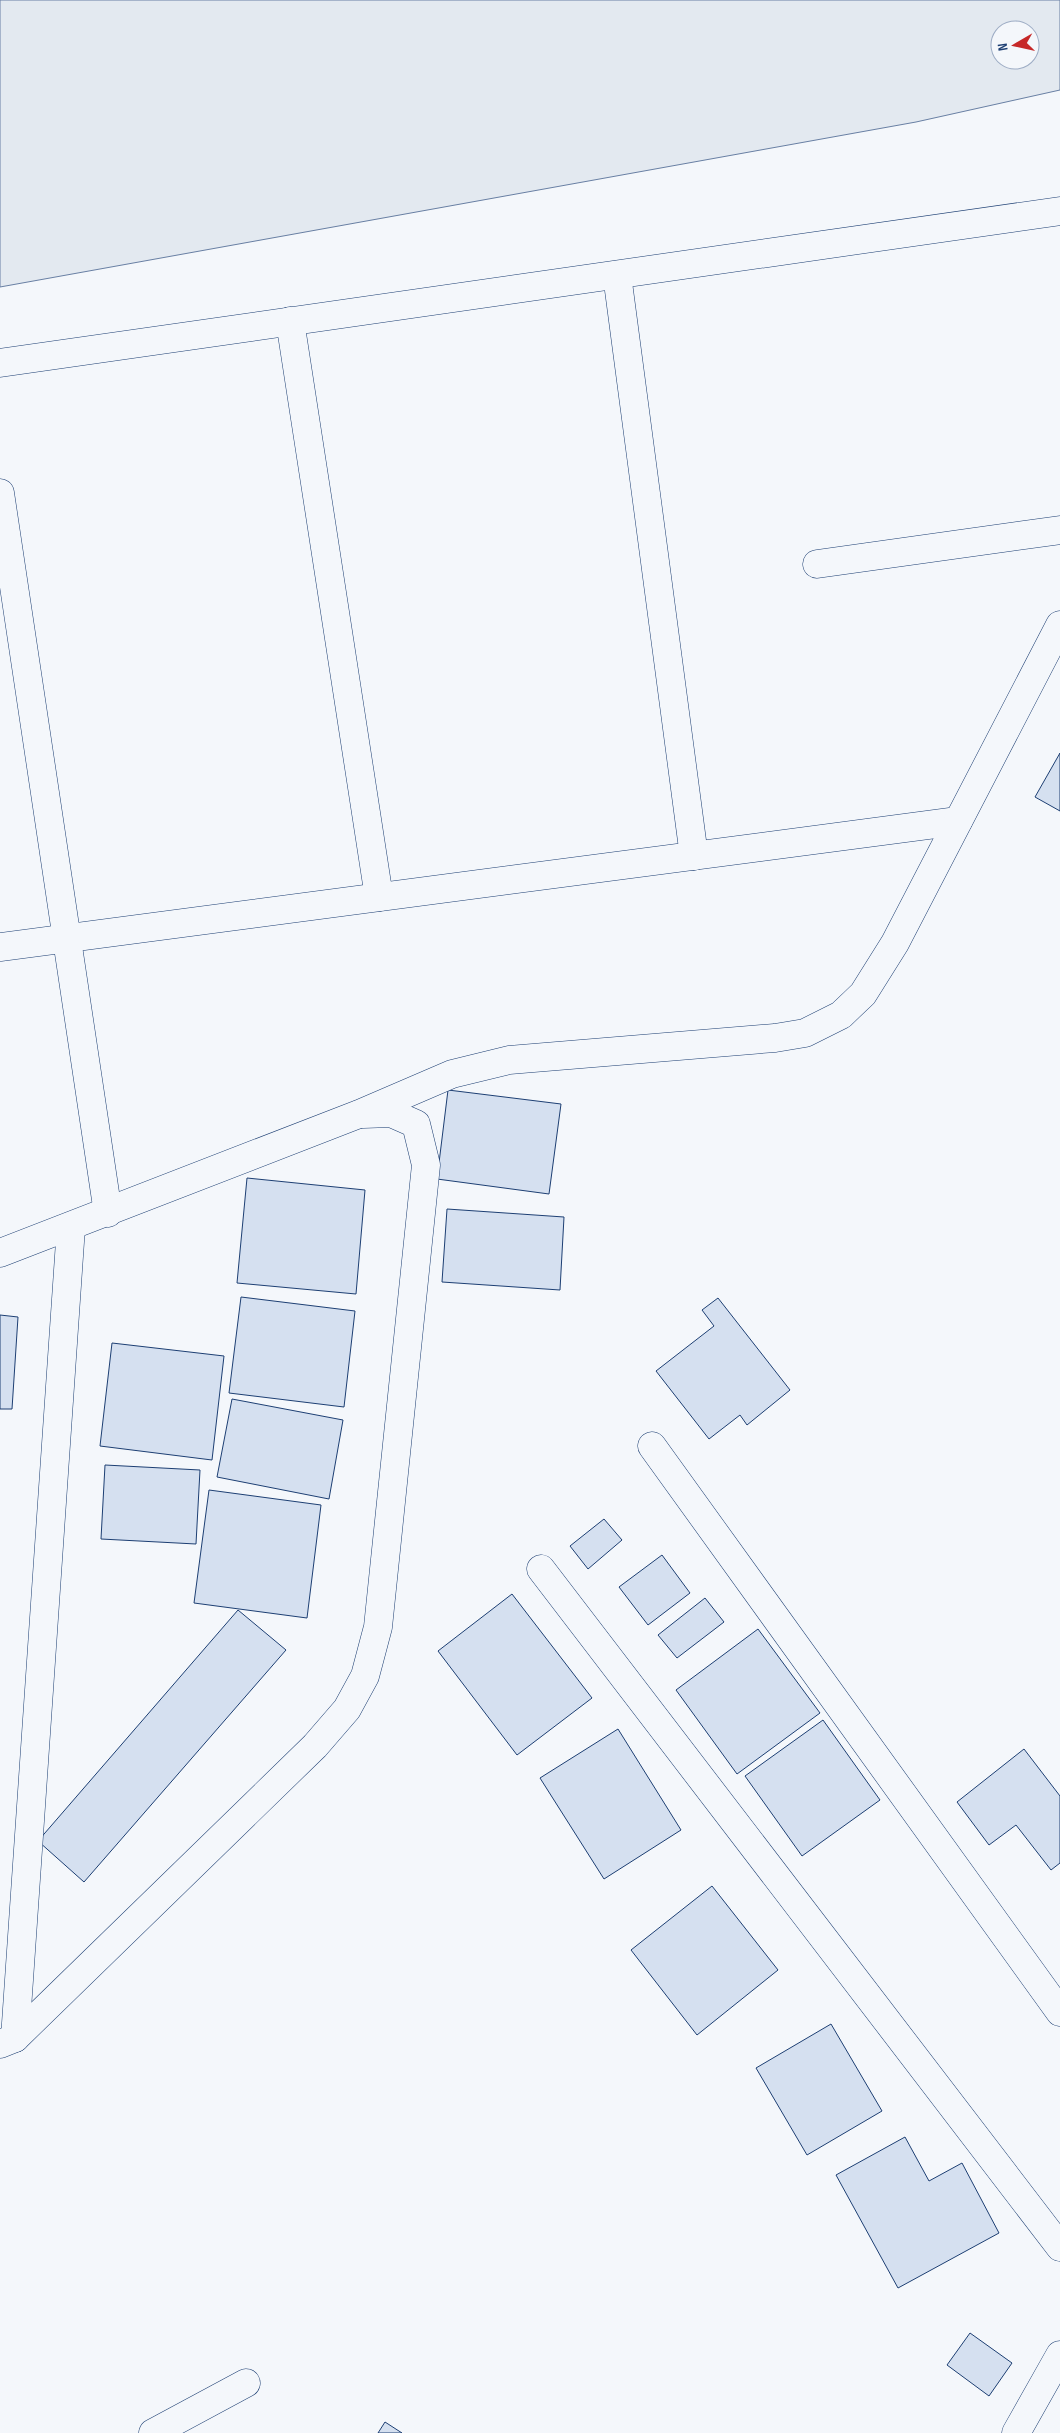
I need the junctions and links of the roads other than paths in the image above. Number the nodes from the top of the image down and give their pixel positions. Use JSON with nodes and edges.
{"nodes":[{"id":1,"x":1060,"y":211,"type":"edge"},
{"id":2,"x":616,"y":275,"type":"junction"},
{"id":3,"x":290,"y":322,"type":"junction"},
{"id":4,"x":0,"y":363,"type":"edge"},
{"id":5,"x":0,"y":493,"type":"edge"},
{"id":6,"x":1060,"y":530,"type":"edge"},
{"id":7,"x":817,"y":564,"type":"dead end"},
{"id":8,"x":1060,"y":625,"type":"edge"},
{"id":9,"x":958,"y":821,"type":"junction"},
{"id":10,"x":694,"y":856,"type":"junction"},
{"id":11,"x":379,"y":897,"type":"junction"},
{"id":12,"x":67,"y":938,"type":"junction"},
{"id":13,"x":0,"y":947,"type":"edge"},
{"id":14,"x":359,"y":1114,"type":"junction"},
{"id":15,"x":108,"y":1213,"type":"junction"},
{"id":16,"x":71,"y":1227,"type":"junction"},
{"id":17,"x":0,"y":1253,"type":"edge"},
{"id":18,"x":652,"y":1446,"type":"dead end"},
{"id":19,"x":541,"y":1569,"type":"dead end"},
{"id":20,"x":1060,"y":2012,"type":"edge"},
{"id":21,"x":7,"y":2041,"type":"edge"},
{"id":22,"x":1060,"y":2247,"type":"edge"},
{"id":23,"x":1060,"y":2354,"type":"edge"},
{"id":24,"x":246,"y":2383,"type":"dead end"},
{"id":25,"x":153,"y":2433,"type":"edge"},
{"id":26,"x":1016,"y":2433,"type":"edge"}],
"edges":[{"from":1,"to":2,"type":"street"},
{"from":2,"to":3,"type":"street"},
{"from":2,"to":10,"type":"street"},
{"from":3,"to":4,"type":"street"},
{"from":3,"to":11,"type":"street"},
{"from":5,"to":12,"type":"street"},
{"from":6,"to":7,"type":"street"},
{"from":8,"to":9,"type":"street"},
{"from":9,"to":10,"type":"street"},
{"from":9,"to":14,"type":"street"},
{"from":10,"to":11,"type":"street"},
{"from":11,"to":12,"type":"street"},
{"from":12,"to":13,"type":"street"},
{"from":12,"to":15,"type":"street"},
{"from":14,"to":15,"type":"street"},
{"from":14,"to":21,"type":"street"},
{"from":15,"to":16,"type":"street"},
{"from":16,"to":17,"type":"street"},
{"from":16,"to":21,"type":"street"},
{"from":18,"to":20,"type":"street"},
{"from":19,"to":22,"type":"street"},
{"from":23,"to":26,"type":"street"},
{"from":24,"to":25,"type":"street"}]}
